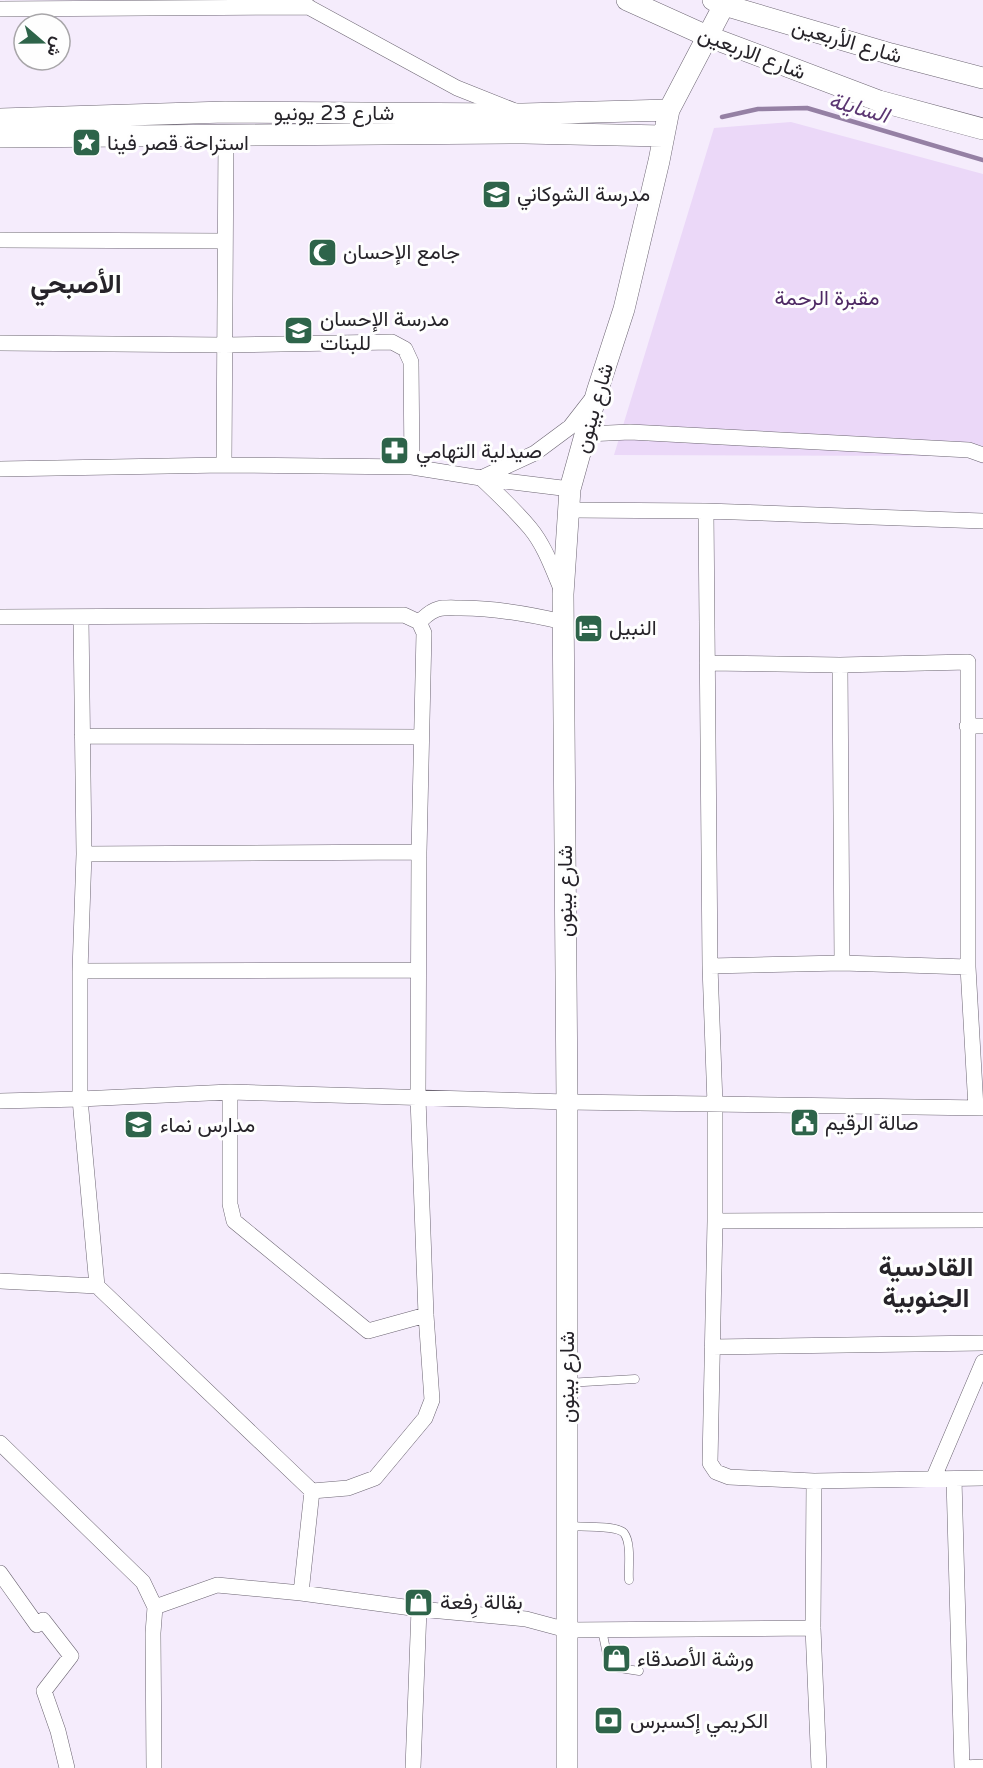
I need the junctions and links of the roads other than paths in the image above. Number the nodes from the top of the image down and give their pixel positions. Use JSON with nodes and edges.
{"nodes":[{"id":1,"x":627,"y":0,"type":"edge"},
{"id":2,"x":718,"y":3,"type":"edge"},
{"id":3,"x":302,"y":4,"type":"edge"},
{"id":4,"x":0,"y":9,"type":"edge"},
{"id":5,"x":707,"y":36,"type":"junction"},
{"id":6,"x":983,"y":78,"type":"edge"},
{"id":7,"x":669,"y":110,"type":"junction"},
{"id":8,"x":225,"y":112,"type":"junction"},
{"id":9,"x":523,"y":114,"type":"junction"},
{"id":10,"x":0,"y":119,"type":"edge"},
{"id":11,"x":983,"y":129,"type":"edge"},
{"id":12,"x":226,"y":134,"type":"junction"},
{"id":13,"x":663,"y":136,"type":"junction"},
{"id":14,"x":0,"y":137,"type":"edge"},
{"id":15,"x":0,"y":240,"type":"edge"},
{"id":16,"x":225,"y":241,"type":"junction"},
{"id":17,"x":0,"y":343,"type":"edge"},
{"id":18,"x":225,"y":345,"type":"junction"},
{"id":19,"x":597,"y":392,"type":"junction"},
{"id":20,"x":587,"y":434,"type":"junction"},
{"id":21,"x":983,"y":455,"type":"edge"},
{"id":22,"x":224,"y":465,"type":"junction"},
{"id":23,"x":412,"y":467,"type":"junction"},
{"id":24,"x":0,"y":469,"type":"edge"},
{"id":25,"x":480,"y":478,"type":"junction"},
{"id":26,"x":570,"y":499,"type":"junction"},
{"id":27,"x":706,"y":511,"type":"junction"},
{"id":28,"x":983,"y":520,"type":"edge"},
{"id":29,"x":563,"y":594,"type":"junction"},
{"id":30,"x":0,"y":617,"type":"edge"},
{"id":31,"x":81,"y":618,"type":"junction"},
{"id":32,"x":419,"y":622,"type":"junction"},
{"id":33,"x":563,"y":622,"type":"junction"},
{"id":34,"x":707,"y":663,"type":"junction"},
{"id":35,"x":840,"y":665,"type":"junction"},
{"id":36,"x":967,"y":726,"type":"junction"},
{"id":37,"x":983,"y":726,"type":"edge"},
{"id":38,"x":82,"y":736,"type":"junction"},
{"id":39,"x":421,"y":736,"type":"junction"},
{"id":40,"x":419,"y":852,"type":"junction"},
{"id":41,"x":84,"y":854,"type":"junction"},
{"id":42,"x":842,"y":963,"type":"junction"},
{"id":43,"x":710,"y":966,"type":"junction"},
{"id":44,"x":968,"y":967,"type":"junction"},
{"id":45,"x":417,"y":970,"type":"junction"},
{"id":46,"x":80,"y":971,"type":"junction"},
{"id":47,"x":230,"y":1092,"type":"junction"},
{"id":48,"x":418,"y":1098,"type":"junction"},
{"id":49,"x":80,"y":1099,"type":"junction"},
{"id":50,"x":0,"y":1101,"type":"edge"},
{"id":51,"x":567,"y":1102,"type":"junction"},
{"id":52,"x":715,"y":1104,"type":"junction"},
{"id":53,"x":979,"y":1108,"type":"edge"},
{"id":54,"x":983,"y":1220,"type":"edge"},
{"id":55,"x":716,"y":1221,"type":"junction"},
{"id":56,"x":0,"y":1281,"type":"edge"},
{"id":57,"x":97,"y":1286,"type":"junction"},
{"id":58,"x":426,"y":1315,"type":"junction"},
{"id":59,"x":983,"y":1343,"type":"edge"},
{"id":60,"x":712,"y":1347,"type":"junction"},
{"id":61,"x":983,"y":1362,"type":"edge"},
{"id":62,"x":635,"y":1379,"type":"dead end"},
{"id":63,"x":567,"y":1383,"type":"junction"},
{"id":64,"x":0,"y":1443,"type":"edge"},
{"id":65,"x":934,"y":1477,"type":"junction"},
{"id":66,"x":983,"y":1478,"type":"edge"},
{"id":67,"x":954,"y":1479,"type":"junction"},
{"id":68,"x":814,"y":1481,"type":"junction"},
{"id":69,"x":312,"y":1491,"type":"junction"},
{"id":70,"x":567,"y":1526,"type":"junction"},
{"id":71,"x":0,"y":1573,"type":"edge"},
{"id":72,"x":629,"y":1580,"type":"dead end"},
{"id":73,"x":301,"y":1593,"type":"junction"},
{"id":74,"x":155,"y":1607,"type":"junction"},
{"id":75,"x":419,"y":1609,"type":"junction"},
{"id":76,"x":813,"y":1628,"type":"junction"},
{"id":77,"x":602,"y":1629,"type":"junction"},
{"id":78,"x":567,"y":1630,"type":"junction"},
{"id":79,"x":639,"y":1671,"type":"dead end"},
{"id":80,"x":983,"y":1767,"type":"edge"},
{"id":81,"x":67,"y":1768,"type":"edge"},
{"id":82,"x":154,"y":1768,"type":"edge"},
{"id":83,"x":413,"y":1768,"type":"edge"},
{"id":84,"x":567,"y":1768,"type":"edge"},
{"id":85,"x":819,"y":1768,"type":"edge"},
{"id":86,"x":963,"y":1768,"type":"edge"}],
"edges":[{"from":1,"to":5,"type":"street","name":"شارع الاربعين"},
{"from":2,"to":5,"type":"street","name":"شارع بينون"},
{"from":2,"to":6,"type":"street","name":"شارع الأربعين"},
{"from":3,"to":4,"type":"street"},
{"from":3,"to":9,"type":"street"},
{"from":5,"to":7,"type":"street","name":"شارع بينون"},
{"from":5,"to":11,"type":"street","name":"شارع الاربعين"},
{"from":7,"to":9,"type":"street","name":"شارع 23 يونيو"},
{"from":7,"to":13,"type":"street","name":"شارع بينون"},
{"from":8,"to":9,"type":"street","name":"شارع 23 يونيو"},
{"from":8,"to":10,"type":"street","name":"شارع 23 يونيو"},
{"from":8,"to":12,"type":"street"},
{"from":12,"to":13,"type":"street","name":"شارع 23 يونيو"},
{"from":12,"to":14,"type":"street","name":"شارع 23 يونيو"},
{"from":12,"to":16,"type":"street"},
{"from":13,"to":19,"type":"street","name":"شارع بينون"},
{"from":15,"to":16,"type":"street"},
{"from":16,"to":18,"type":"street"},
{"from":17,"to":18,"type":"street"},
{"from":18,"to":22,"type":"street"},
{"from":18,"to":23,"type":"street"},
{"from":19,"to":20,"type":"street","name":"شارع بينون"},
{"from":19,"to":25,"type":"street"},
{"from":20,"to":21,"type":"street"},
{"from":20,"to":26,"type":"street","name":"شارع بينون"},
{"from":22,"to":23,"type":"street"},
{"from":22,"to":24,"type":"street"},
{"from":23,"to":25,"type":"street"},
{"from":25,"to":26,"type":"street"},
{"from":25,"to":29,"type":"street"},
{"from":26,"to":27,"type":"street"},
{"from":26,"to":29,"type":"street","name":"شارع بينون"},
{"from":27,"to":28,"type":"street"},
{"from":27,"to":34,"type":"street"},
{"from":29,"to":33,"type":"street","name":"شارع بينون"},
{"from":30,"to":31,"type":"street"},
{"from":31,"to":32,"type":"street"},
{"from":31,"to":38,"type":"street"},
{"from":32,"to":33,"type":"street"},
{"from":32,"to":39,"type":"street"},
{"from":33,"to":51,"type":"street","name":"شارع بينون"},
{"from":34,"to":35,"type":"street"},
{"from":34,"to":43,"type":"street"},
{"from":35,"to":36,"type":"street"},
{"from":35,"to":42,"type":"street"},
{"from":36,"to":37,"type":"street"},
{"from":36,"to":44,"type":"street"},
{"from":38,"to":39,"type":"street"},
{"from":38,"to":41,"type":"street"},
{"from":39,"to":40,"type":"street"},
{"from":40,"to":41,"type":"street"},
{"from":40,"to":45,"type":"street"},
{"from":41,"to":46,"type":"street"},
{"from":42,"to":43,"type":"street"},
{"from":42,"to":44,"type":"street"},
{"from":43,"to":52,"type":"street"},
{"from":44,"to":53,"type":"street"},
{"from":45,"to":46,"type":"street"},
{"from":45,"to":48,"type":"street"},
{"from":46,"to":49,"type":"street"},
{"from":47,"to":48,"type":"street"},
{"from":47,"to":49,"type":"street"},
{"from":47,"to":58,"type":"street"},
{"from":48,"to":51,"type":"street"},
{"from":48,"to":58,"type":"street"},
{"from":49,"to":50,"type":"street"},
{"from":49,"to":57,"type":"street"},
{"from":51,"to":52,"type":"street"},
{"from":51,"to":63,"type":"street","name":"شارع بينون"},
{"from":52,"to":53,"type":"street"},
{"from":52,"to":55,"type":"street"},
{"from":54,"to":55,"type":"street"},
{"from":55,"to":60,"type":"street"},
{"from":56,"to":57,"type":"street"},
{"from":57,"to":69,"type":"street"},
{"from":58,"to":69,"type":"street"},
{"from":59,"to":60,"type":"street"},
{"from":60,"to":68,"type":"street"},
{"from":61,"to":65,"type":"street"},
{"from":62,"to":63,"type":"lane"},
{"from":63,"to":70,"type":"street","name":"شارع بينون"},
{"from":64,"to":74,"type":"street"},
{"from":65,"to":67,"type":"street"},
{"from":65,"to":68,"type":"street"},
{"from":66,"to":67,"type":"street"},
{"from":67,"to":86,"type":"street"},
{"from":68,"to":76,"type":"street"},
{"from":69,"to":73,"type":"street"},
{"from":70,"to":72,"type":"lane"},
{"from":70,"to":78,"type":"street","name":"شارع بينون"},
{"from":71,"to":81,"type":"street"},
{"from":73,"to":74,"type":"street"},
{"from":73,"to":75,"type":"street"},
{"from":74,"to":82,"type":"street"},
{"from":75,"to":78,"type":"street"},
{"from":75,"to":83,"type":"street"},
{"from":76,"to":77,"type":"street"},
{"from":76,"to":85,"type":"street"},
{"from":77,"to":78,"type":"street"},
{"from":77,"to":79,"type":"lane"},
{"from":78,"to":84,"type":"street","name":"شارع بينون"},
{"from":80,"to":86,"type":"street"}]}
